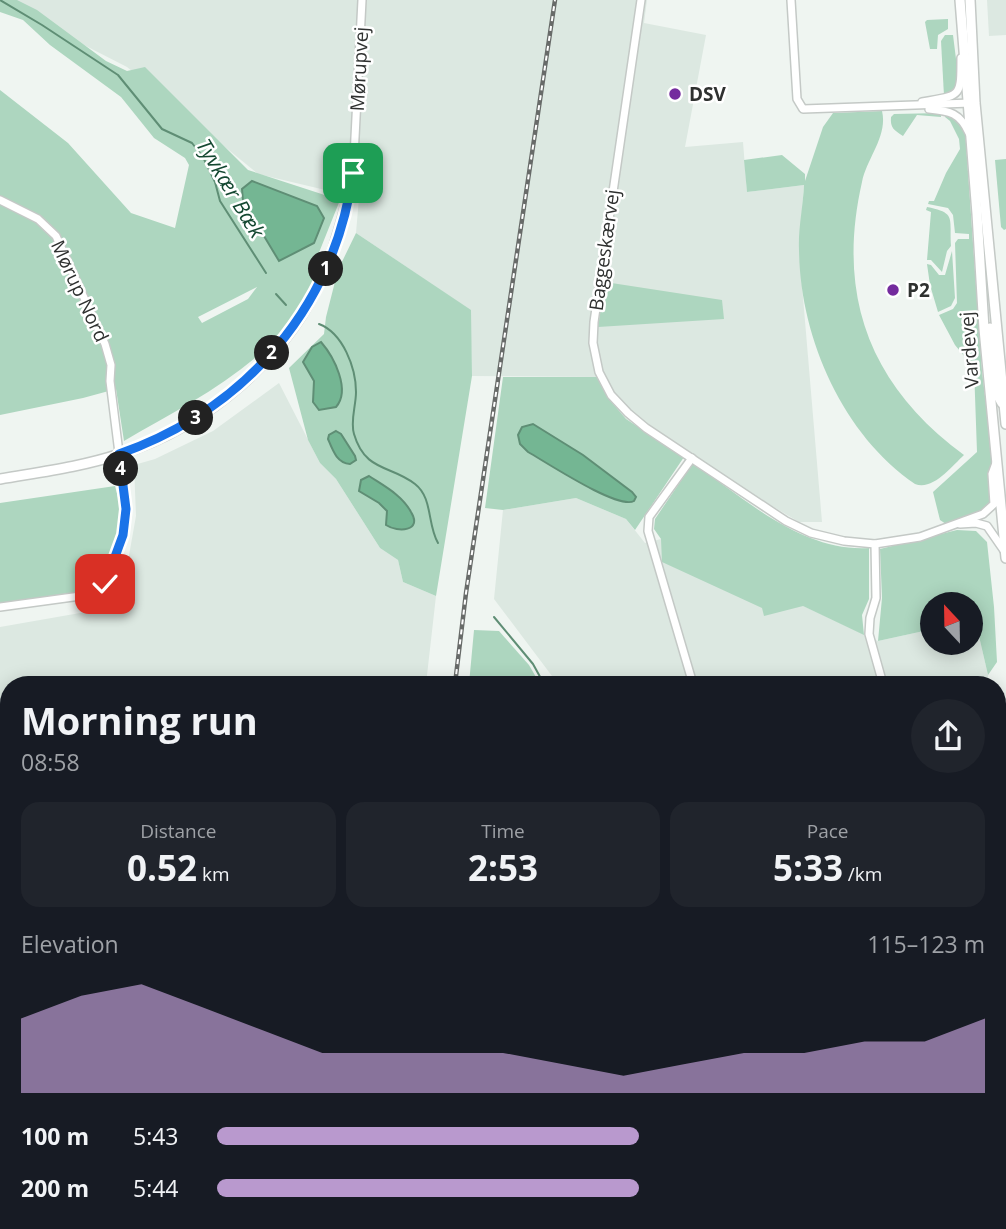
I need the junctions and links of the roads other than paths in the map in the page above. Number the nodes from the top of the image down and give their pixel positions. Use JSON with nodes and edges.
{"nodes":[{"id":1,"x":362,"y":0,"type":"edge"},
{"id":2,"x":641,"y":0,"type":"edge"},
{"id":3,"x":791,"y":0,"type":"edge"},
{"id":4,"x":960,"y":0,"type":"edge"},
{"id":5,"x":970,"y":0,"type":"edge"},
{"id":6,"x":962,"y":39,"type":"junction"},
{"id":7,"x":950,"y":97,"type":"junction"},
{"id":8,"x":971,"y":99,"type":"junction"},
{"id":9,"x":901,"y":106,"type":"junction"},
{"id":10,"x":971,"y":138,"type":"junction"},
{"id":11,"x":351,"y":186,"type":"joint"},
{"id":12,"x":0,"y":200,"type":"edge"},
{"id":13,"x":981,"y":271,"type":"junction"},
{"id":14,"x":1004,"y":400,"type":"edge"},
{"id":15,"x":990,"y":405,"type":"junction"},
{"id":16,"x":1006,"y":424,"type":"edge"},
{"id":17,"x":119,"y":454,"type":"junction"},
{"id":18,"x":692,"y":458,"type":"junction"},
{"id":19,"x":996,"y":460,"type":"junction"},
{"id":20,"x":0,"y":480,"type":"edge"},
{"id":21,"x":960,"y":524,"type":"junction"},
{"id":22,"x":875,"y":544,"type":"junction"},
{"id":23,"x":1005,"y":552,"type":"edge"},
{"id":24,"x":1006,"y":558,"type":"edge"},
{"id":25,"x":0,"y":607,"type":"edge"},
{"id":26,"x":691,"y":676,"type":"edge"},
{"id":27,"x":881,"y":676,"type":"edge"}],
"edges":[{"from":1,"to":11,"type":"street","name":"Mørupvej"},
{"from":2,"to":18,"type":"street","name":"Baggeskærvej"},
{"from":3,"to":9,"type":"street"},
{"from":4,"to":6,"type":"street","name":"Vardevej"},
{"from":5,"to":8,"type":"street","name":"Vardevej"},
{"from":6,"to":7,"type":"street","name":"Vardevej"},
{"from":6,"to":8,"type":"street","name":"Vardevej"},
{"from":7,"to":8,"type":"street"},
{"from":7,"to":9,"type":"street"},
{"from":8,"to":9,"type":"street"},
{"from":8,"to":10,"type":"street","name":"Vardevej"},
{"from":8,"to":14,"type":"street","name":"Vardevej"},
{"from":9,"to":10,"type":"street"},
{"from":10,"to":13,"type":"street","name":"Vardevej"},
{"from":11,"to":17,"type":"street","name":"Mørupvej"},
{"from":12,"to":17,"type":"street","name":"Mørup Nord"},
{"from":13,"to":14,"type":"street"},
{"from":13,"to":15,"type":"street","name":"Vardevej"},
{"from":14,"to":15,"type":"street"},
{"from":14,"to":16,"type":"street","name":"Vardevej"},
{"from":15,"to":19,"type":"street","name":"Vardevej"},
{"from":17,"to":20,"type":"street","name":"Mørupvej"},
{"from":17,"to":25,"type":"street"},
{"from":18,"to":22,"type":"street","name":"Baggeskærvej"},
{"from":18,"to":26,"type":"street"},
{"from":19,"to":21,"type":"street","name":"Baggeskærvej"},
{"from":19,"to":23,"type":"street","name":"Vardevej"},
{"from":21,"to":22,"type":"street","name":"Baggeskærvej"},
{"from":21,"to":23,"type":"street"},
{"from":22,"to":27,"type":"street"},
{"from":23,"to":24,"type":"street","name":"Vardevej"}]}
